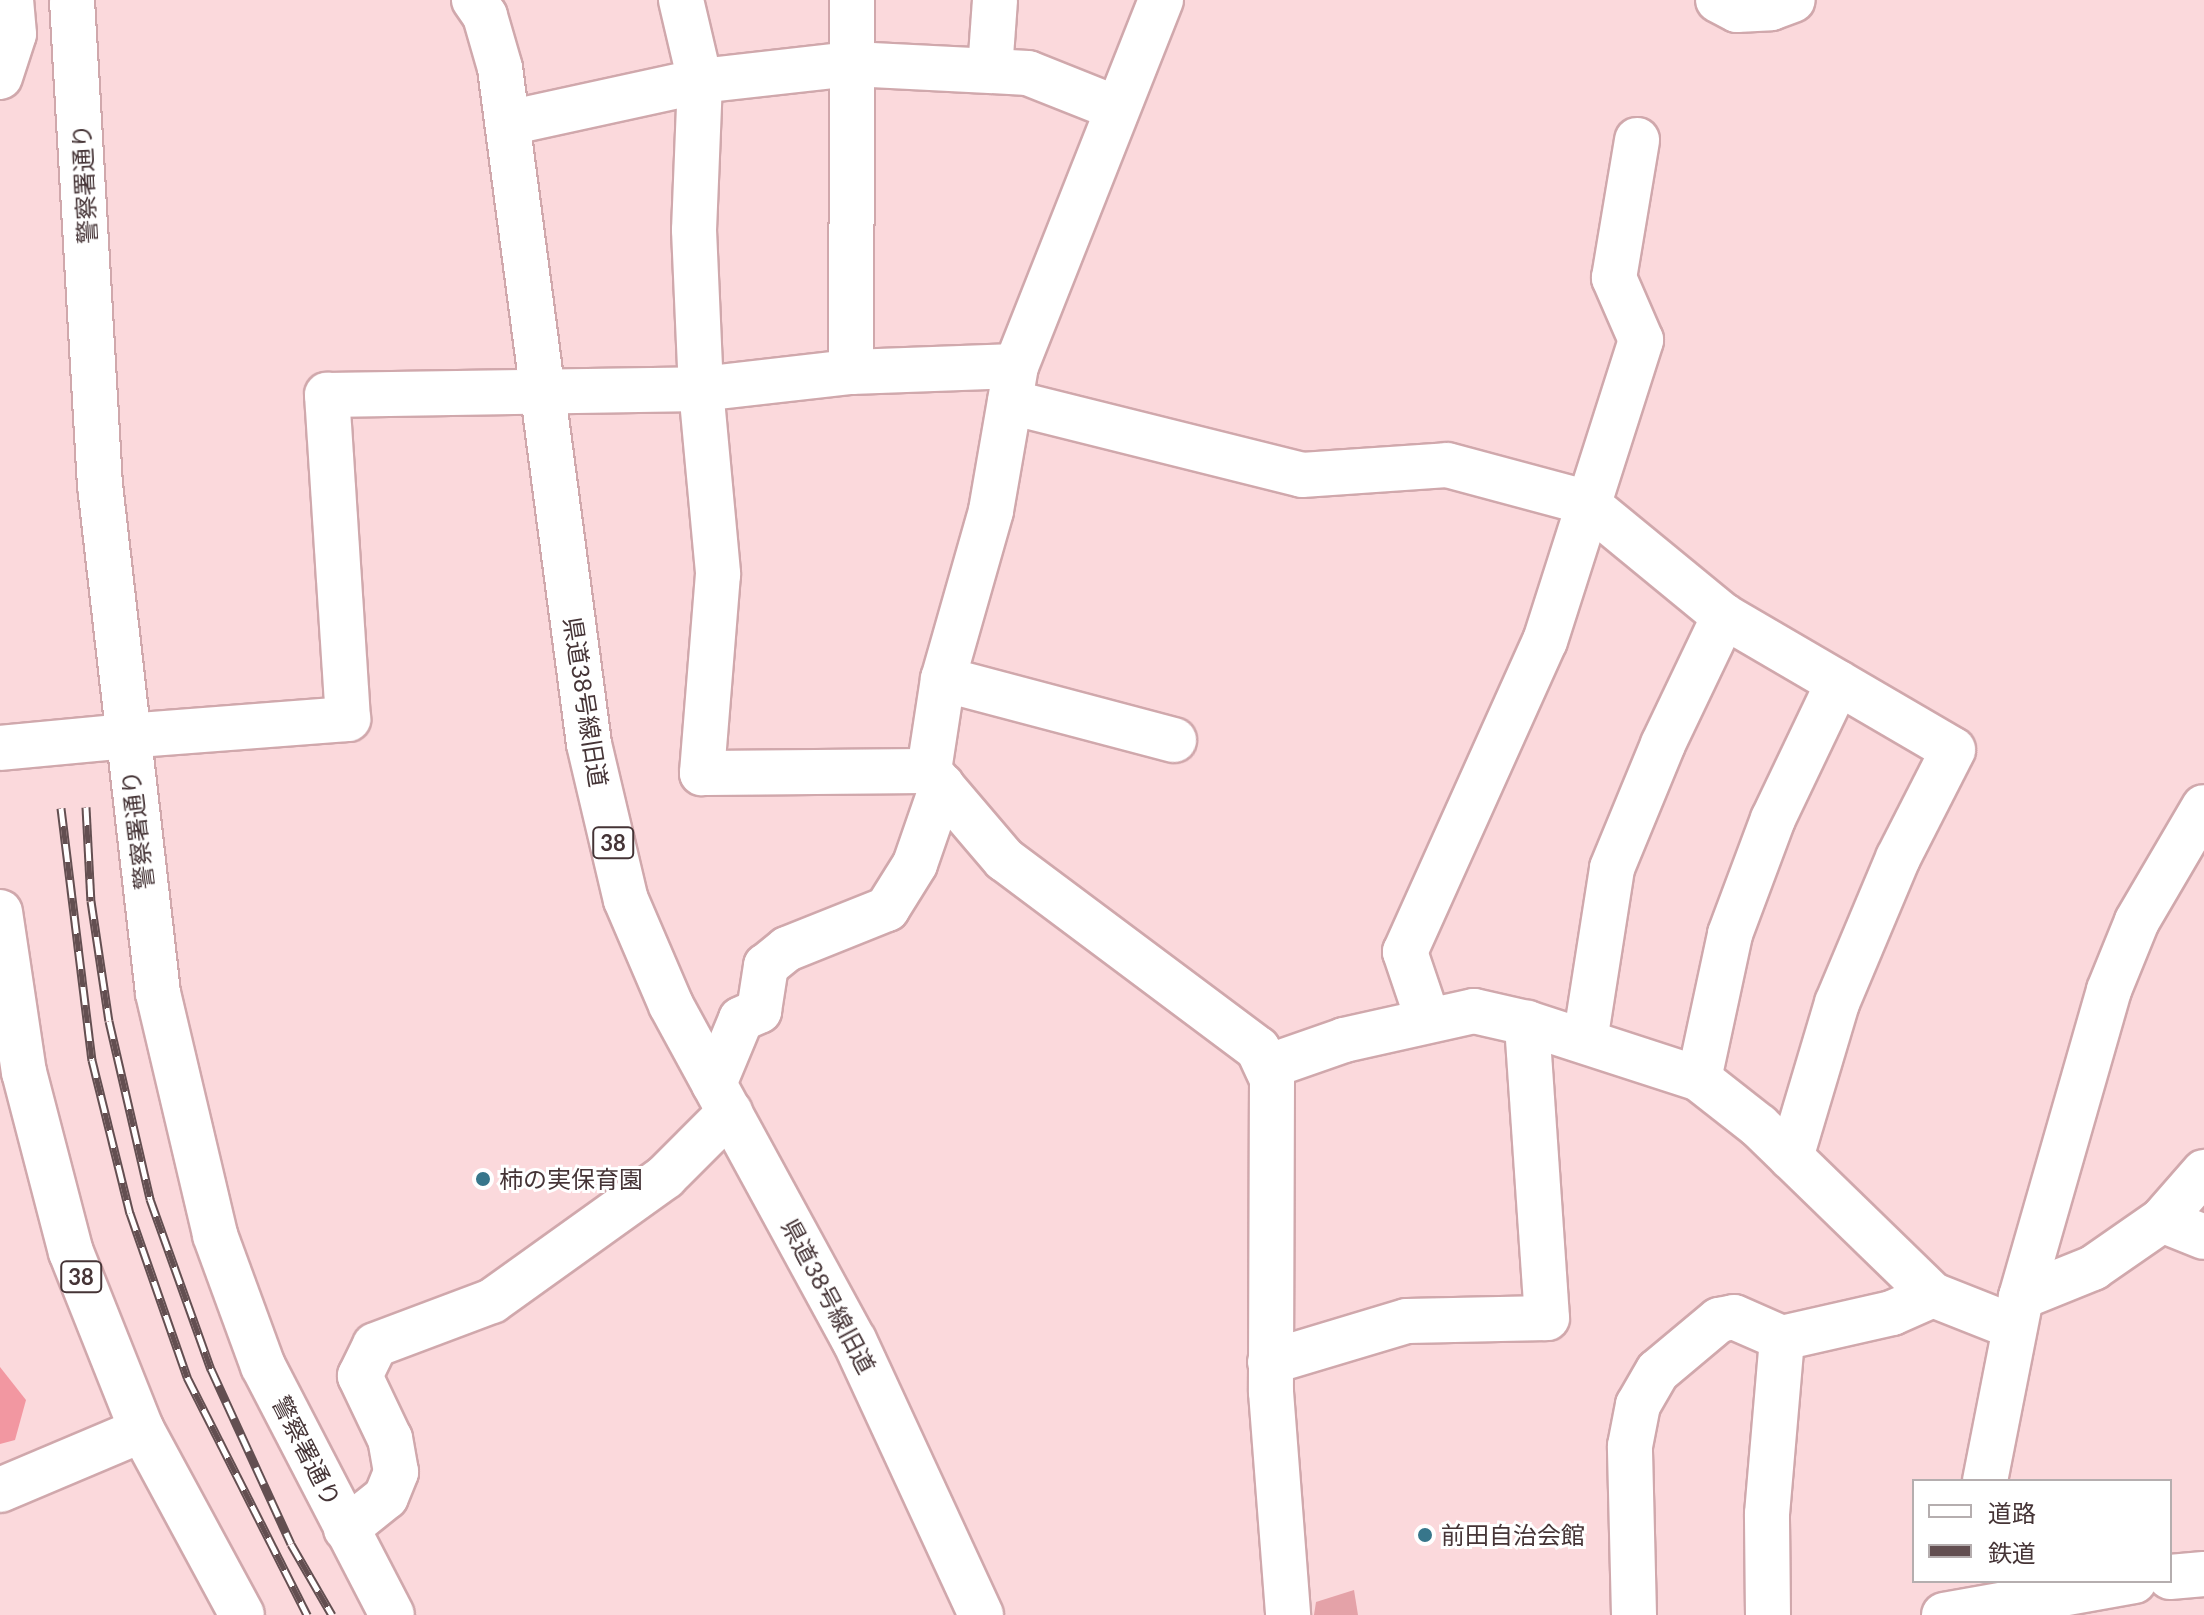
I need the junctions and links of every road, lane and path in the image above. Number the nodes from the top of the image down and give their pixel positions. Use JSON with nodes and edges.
{"nodes":[{"id":1,"x":41,"y":0,"type":"edge"},
{"id":2,"x":72,"y":0,"type":"edge"},
{"id":3,"x":474,"y":0,"type":"edge"},
{"id":4,"x":681,"y":0,"type":"edge"},
{"id":5,"x":852,"y":0,"type":"edge"},
{"id":6,"x":995,"y":0,"type":"edge"},
{"id":7,"x":1161,"y":0,"type":"edge"},
{"id":8,"x":1718,"y":0,"type":"edge"},
{"id":9,"x":1793,"y":0,"type":"edge"},
{"id":10,"x":12,"y":17,"type":"edge"},
{"id":11,"x":852,"y":64,"type":"junction"},
{"id":12,"x":990,"y":70,"type":"junction"},
{"id":13,"x":0,"y":77,"type":"edge"},
{"id":14,"x":700,"y":81,"type":"junction"},
{"id":15,"x":1116,"y":108,"type":"junction"},
{"id":16,"x":508,"y":123,"type":"junction"},
{"id":17,"x":1637,"y":140,"type":"dead end"},
{"id":18,"x":851,"y":372,"type":"junction"},
{"id":19,"x":1013,"y":384,"type":"junction"},
{"id":20,"x":701,"y":389,"type":"junction"},
{"id":21,"x":541,"y":392,"type":"junction"},
{"id":22,"x":1585,"y":502,"type":"junction"},
{"id":23,"x":1724,"y":616,"type":"junction"},
{"id":24,"x":943,"y":679,"type":"junction"},
{"id":25,"x":1838,"y":683,"type":"junction"},
{"id":26,"x":126,"y":736,"type":"junction"},
{"id":27,"x":1174,"y":740,"type":"dead end"},
{"id":28,"x":0,"y":748,"type":"edge"},
{"id":29,"x":935,"y":779,"type":"junction"},
{"id":30,"x":2204,"y":807,"type":"edge"},
{"id":31,"x":0,"y":912,"type":"edge"},
{"id":32,"x":1428,"y":1020,"type":"junction"},
{"id":33,"x":1527,"y":1023,"type":"junction"},
{"id":34,"x":1585,"y":1041,"type":"junction"},
{"id":35,"x":1267,"y":1067,"type":"junction"},
{"id":36,"x":1699,"y":1079,"type":"junction"},
{"id":37,"x":722,"y":1098,"type":"junction"},
{"id":38,"x":1791,"y":1157,"type":"junction"},
{"id":39,"x":2204,"y":1172,"type":"edge"},
{"id":40,"x":2162,"y":1220,"type":"junction"},
{"id":41,"x":2204,"y":1237,"type":"edge"},
{"id":42,"x":1933,"y":1295,"type":"junction"},
{"id":43,"x":2017,"y":1312,"type":"junction"},
{"id":44,"x":1782,"y":1338,"type":"junction"},
{"id":45,"x":1270,"y":1362,"type":"junction"},
{"id":46,"x":142,"y":1430,"type":"junction"},
{"id":47,"x":1985,"y":1479,"type":"edge"},
{"id":48,"x":0,"y":1490,"type":"edge"},
{"id":49,"x":346,"y":1529,"type":"junction"},
{"id":50,"x":2204,"y":1574,"type":"edge"},
{"id":51,"x":2172,"y":1577,"type":"edge"},
{"id":52,"x":2120,"y":1583,"type":"edge"},
{"id":53,"x":1968,"y":1604,"type":"edge"},
{"id":54,"x":242,"y":1615,"type":"edge"},
{"id":55,"x":392,"y":1615,"type":"edge"},
{"id":56,"x":981,"y":1615,"type":"edge"},
{"id":57,"x":1288,"y":1615,"type":"edge"},
{"id":58,"x":1634,"y":1615,"type":"edge"},
{"id":59,"x":1768,"y":1615,"type":"edge"}],
"edges":[{"from":1,"to":10,"type":"street"},
{"from":2,"to":26,"type":"street","name":"警察署通り"},
{"from":3,"to":16,"type":"street","name":"県道38号線旧道","number":"38"},
{"from":4,"to":14,"type":"street"},
{"from":5,"to":11,"type":"street"},
{"from":6,"to":12,"type":"street"},
{"from":7,"to":15,"type":"street"},
{"from":8,"to":9,"type":"street"},
{"from":10,"to":13,"type":"street"},
{"from":11,"to":12,"type":"street"},
{"from":11,"to":14,"type":"street"},
{"from":11,"to":18,"type":"street"},
{"from":12,"to":15,"type":"street"},
{"from":14,"to":16,"type":"street"},
{"from":14,"to":20,"type":"street"},
{"from":15,"to":19,"type":"street"},
{"from":16,"to":21,"type":"street","name":"県道38号線旧道","number":"38"},
{"from":17,"to":22,"type":"street"},
{"from":18,"to":19,"type":"street"},
{"from":18,"to":20,"type":"street"},
{"from":19,"to":22,"type":"street"},
{"from":19,"to":24,"type":"street"},
{"from":20,"to":21,"type":"street"},
{"from":20,"to":29,"type":"street"},
{"from":21,"to":26,"type":"street"},
{"from":21,"to":37,"type":"street","name":"県道38号線旧道","number":"38"},
{"from":22,"to":23,"type":"street"},
{"from":22,"to":32,"type":"street"},
{"from":23,"to":25,"type":"street"},
{"from":23,"to":34,"type":"street"},
{"from":24,"to":27,"type":"street"},
{"from":24,"to":29,"type":"street"},
{"from":25,"to":36,"type":"street"},
{"from":25,"to":38,"type":"street"},
{"from":26,"to":28,"type":"street"},
{"from":26,"to":49,"type":"street","name":"警察署通り"},
{"from":29,"to":35,"type":"street"},
{"from":29,"to":37,"type":"street"},
{"from":30,"to":43,"type":"street"},
{"from":31,"to":46,"type":"street","number":"38"},
{"from":32,"to":33,"type":"street"},
{"from":32,"to":35,"type":"street"},
{"from":33,"to":34,"type":"street"},
{"from":33,"to":45,"type":"street"},
{"from":34,"to":36,"type":"street"},
{"from":35,"to":45,"type":"street"},
{"from":36,"to":38,"type":"street"},
{"from":37,"to":49,"type":"street"},
{"from":37,"to":56,"type":"street","name":"県道38号線旧道","number":"38"},
{"from":38,"to":42,"type":"street"},
{"from":39,"to":40,"type":"street"},
{"from":40,"to":41,"type":"street"},
{"from":40,"to":43,"type":"street"},
{"from":42,"to":43,"type":"street"},
{"from":42,"to":44,"type":"street"},
{"from":43,"to":47,"type":"street"},
{"from":44,"to":58,"type":"street"},
{"from":44,"to":59,"type":"street"},
{"from":45,"to":57,"type":"street"},
{"from":46,"to":48,"type":"street"},
{"from":46,"to":54,"type":"street","number":"38"},
{"from":49,"to":55,"type":"street","name":"警察署通り"},
{"from":50,"to":51,"type":"street"},
{"from":52,"to":53,"type":"street"}]}
